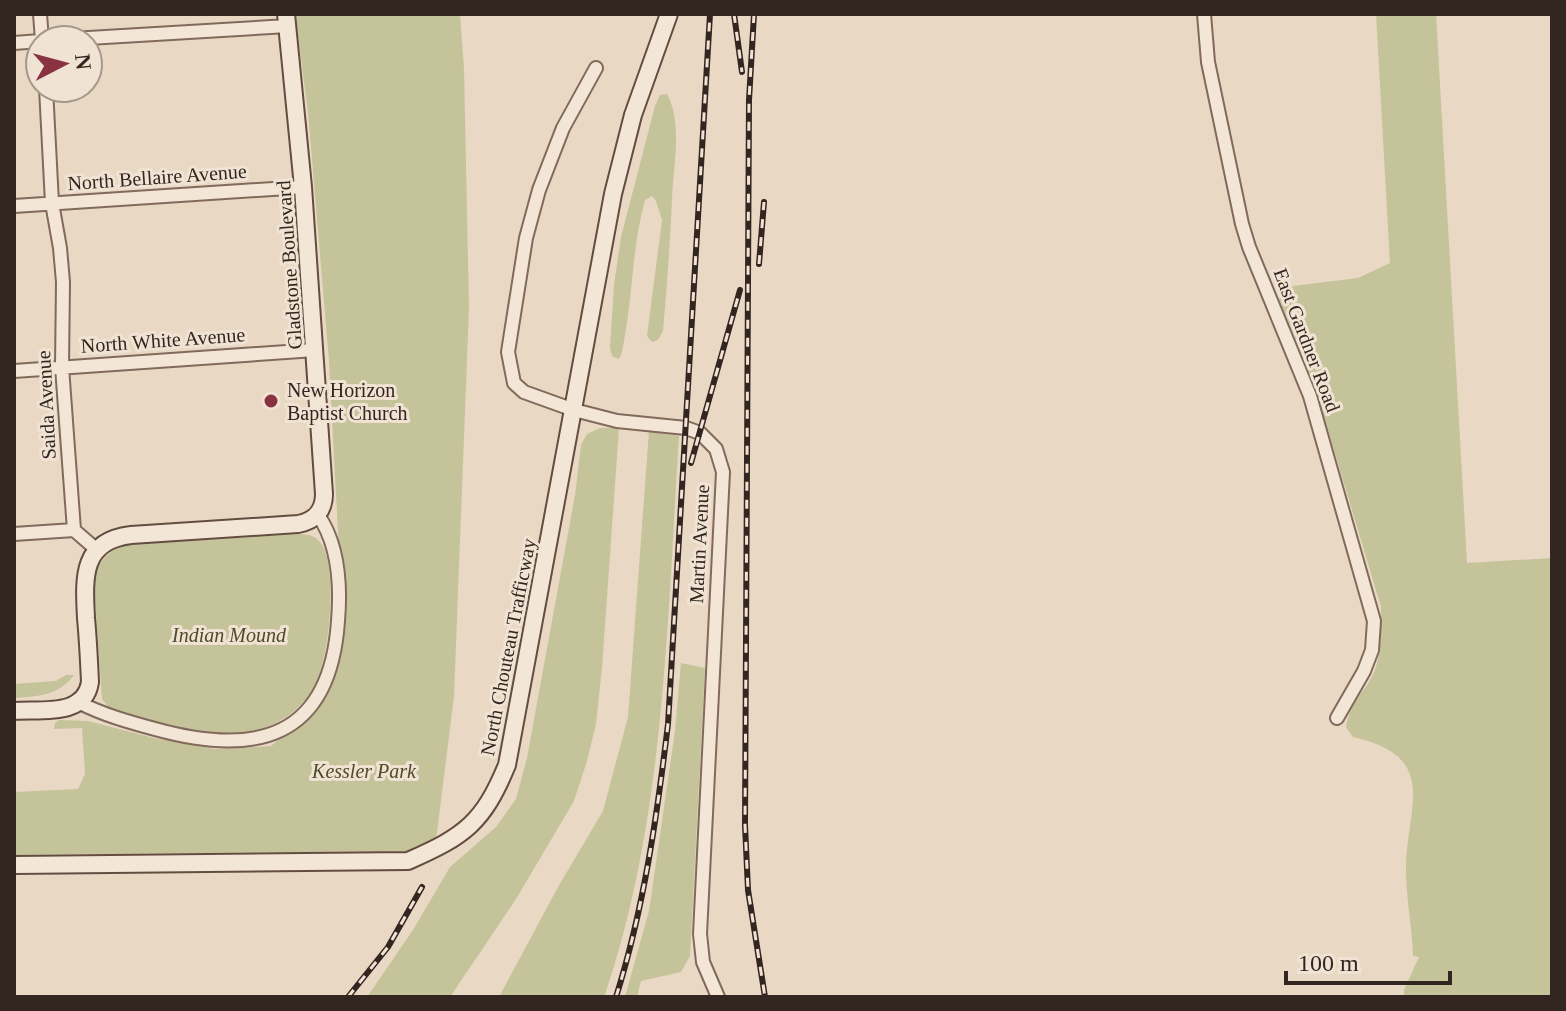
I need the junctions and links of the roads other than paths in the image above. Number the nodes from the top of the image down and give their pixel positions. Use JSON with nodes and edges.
{"nodes":[{"id":1,"x":669,"y":14,"type":"edge"},
{"id":2,"x":1204,"y":14,"type":"edge"},
{"id":3,"x":287,"y":20,"type":"edge"},
{"id":4,"x":104,"y":36,"type":"edge"},
{"id":5,"x":596,"y":68,"type":"dead end"},
{"id":6,"x":47,"y":104,"type":"edge"},
{"id":7,"x":303,"y":187,"type":"junction"},
{"id":8,"x":52,"y":203,"type":"junction"},
{"id":9,"x":14,"y":206,"type":"edge"},
{"id":10,"x":315,"y":350,"type":"junction"},
{"id":11,"x":62,"y":367,"type":"junction"},
{"id":12,"x":14,"y":371,"type":"edge"},
{"id":13,"x":574,"y":410,"type":"junction"},
{"id":14,"x":318,"y":515,"type":"junction"},
{"id":15,"x":74,"y":530,"type":"junction"},
{"id":16,"x":14,"y":534,"type":"edge"},
{"id":17,"x":97,"y":550,"type":"junction"},
{"id":18,"x":80,"y":703,"type":"junction"},
{"id":19,"x":14,"y":711,"type":"edge"},
{"id":20,"x":1337,"y":718,"type":"dead end"},
{"id":21,"x":14,"y":865,"type":"edge"},
{"id":22,"x":718,"y":997,"type":"edge"}],
"edges":[{"from":1,"to":13,"type":"main road","name":"North Chouteau Trafficway"},
{"from":2,"to":20,"type":"street","name":"East Gardner Road"},
{"from":3,"to":4,"type":"street"},
{"from":3,"to":7,"type":"main road","name":"Gladstone Boulevard"},
{"from":5,"to":13,"type":"street","name":"Martin Avenue"},
{"from":6,"to":8,"type":"street","name":"Saida Avenue"},
{"from":7,"to":8,"type":"street","name":"North Bellaire Avenue"},
{"from":7,"to":10,"type":"main road","name":"Gladstone Boulevard"},
{"from":8,"to":9,"type":"street","name":"North Bellaire Avenue"},
{"from":8,"to":11,"type":"street","name":"Saida Avenue"},
{"from":10,"to":11,"type":"street","name":"North White Avenue"},
{"from":10,"to":14,"type":"main road","name":"Gladstone Boulevard"},
{"from":11,"to":12,"type":"street","name":"North White Avenue"},
{"from":11,"to":15,"type":"street","name":"Saida Avenue"},
{"from":13,"to":21,"type":"main road","name":"North Chouteau Trafficway"},
{"from":13,"to":22,"type":"street","name":"Martin Avenue"},
{"from":14,"to":17,"type":"main road"},
{"from":14,"to":18,"type":"street","name":"Gladstone Boulevard"},
{"from":15,"to":16,"type":"street"},
{"from":15,"to":17,"type":"street"},
{"from":17,"to":18,"type":"main road"},
{"from":18,"to":19,"type":"main road"}]}
